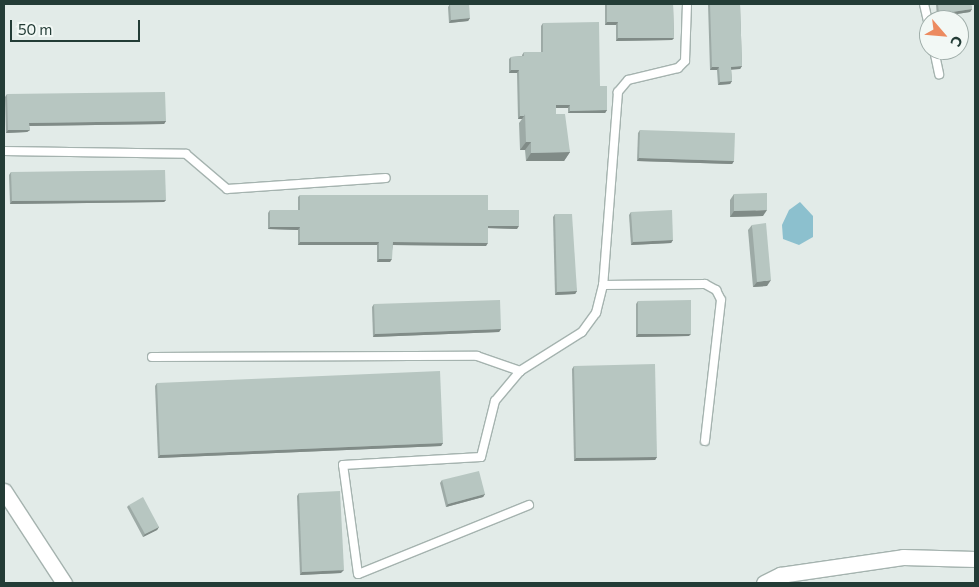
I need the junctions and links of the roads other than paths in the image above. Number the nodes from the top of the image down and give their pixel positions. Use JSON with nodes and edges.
{"nodes":[{"id":1,"x":687,"y":4,"type":"edge"},
{"id":2,"x":936,"y":60,"type":"edge"},
{"id":3,"x":939,"y":74,"type":"dead end"},
{"id":4,"x":4,"y":151,"type":"edge"},
{"id":5,"x":386,"y":178,"type":"dead end"},
{"id":6,"x":603,"y":285,"type":"junction"},
{"id":7,"x":152,"y":357,"type":"dead end"},
{"id":8,"x":520,"y":371,"type":"junction"},
{"id":9,"x":705,"y":441,"type":"dead end"},
{"id":10,"x":4,"y":491,"type":"edge"},
{"id":11,"x":529,"y":505,"type":"dead end"},
{"id":12,"x":975,"y":558,"type":"edge"},
{"id":13,"x":64,"y":583,"type":"edge"},
{"id":14,"x":764,"y":583,"type":"edge"}],
"edges":[{"from":1,"to":6,"type":"lane"},
{"from":2,"to":3,"type":"lane"},
{"from":4,"to":5,"type":"lane"},
{"from":6,"to":8,"type":"lane"},
{"from":6,"to":9,"type":"lane"},
{"from":7,"to":8,"type":"lane"},
{"from":8,"to":11,"type":"lane"},
{"from":10,"to":13,"type":"street"},
{"from":12,"to":14,"type":"street"}]}
